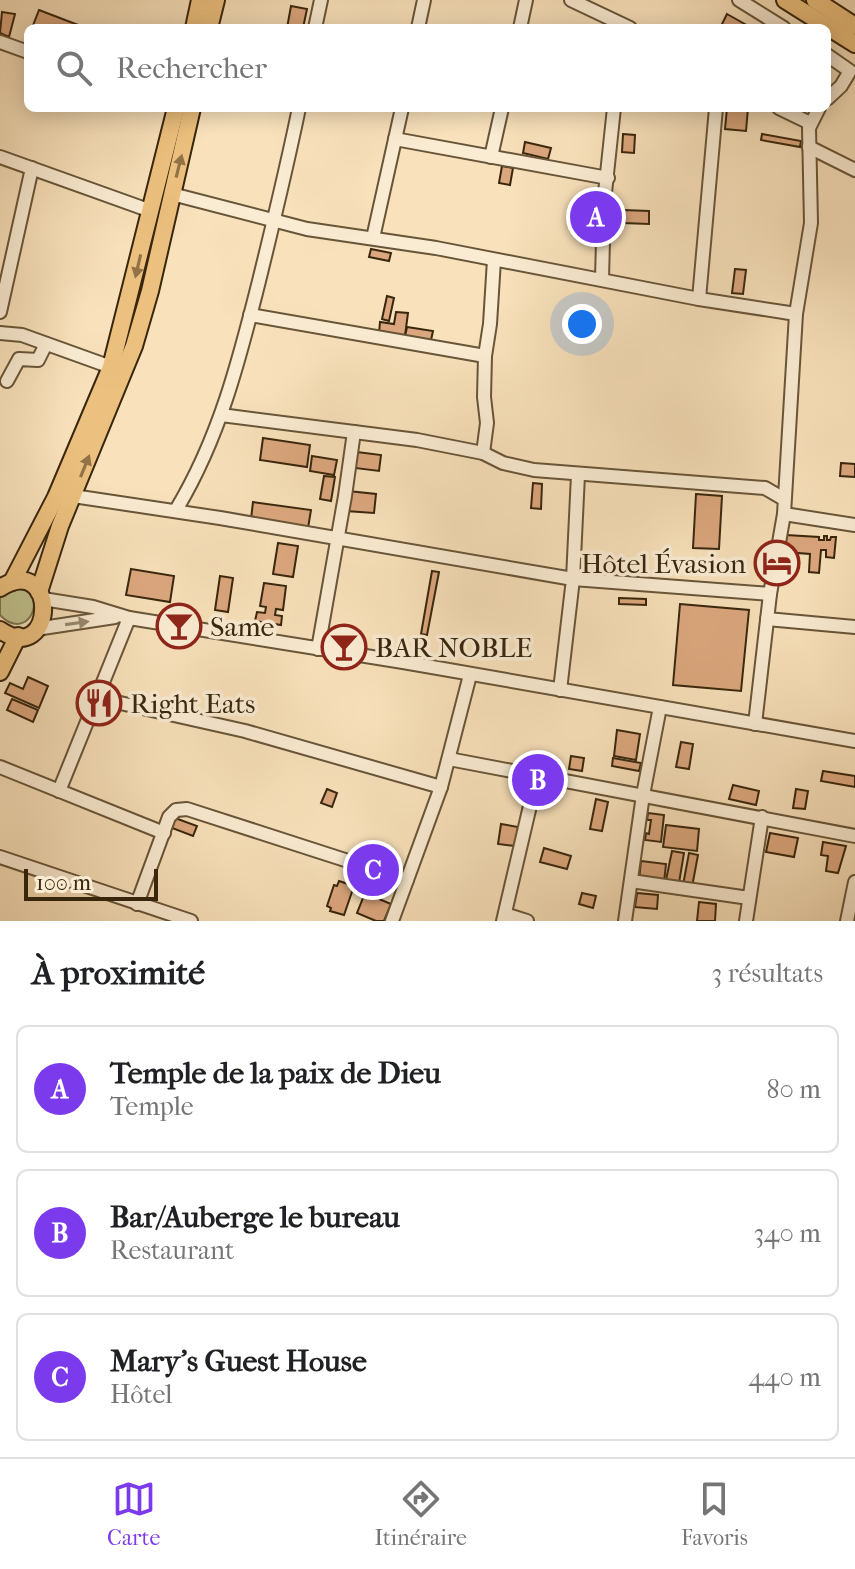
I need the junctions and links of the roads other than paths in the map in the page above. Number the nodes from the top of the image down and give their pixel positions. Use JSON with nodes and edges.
{"nodes":[{"id":1,"x":200,"y":0,"type":"edge"},
{"id":2,"x":216,"y":0,"type":"edge"},
{"id":3,"x":321,"y":0,"type":"edge"},
{"id":4,"x":424,"y":0,"type":"edge"},
{"id":5,"x":526,"y":0,"type":"edge"},
{"id":6,"x":571,"y":0,"type":"edge"},
{"id":7,"x":739,"y":0,"type":"edge"},
{"id":8,"x":785,"y":0,"type":"edge"},
{"id":9,"x":815,"y":0,"type":"edge"},
{"id":10,"x":195,"y":24,"type":"edge"},
{"id":11,"x":210,"y":24,"type":"edge"},
{"id":12,"x":316,"y":24,"type":"edge"},
{"id":13,"x":419,"y":24,"type":"edge"},
{"id":14,"x":521,"y":24,"type":"edge"},
{"id":15,"x":613,"y":24,"type":"edge"},
{"id":16,"x":778,"y":24,"type":"edge"},
{"id":17,"x":821,"y":24,"type":"edge"},
{"id":18,"x":855,"y":26,"type":"edge"},
{"id":19,"x":831,"y":30,"type":"edge"},
{"id":20,"x":0,"y":42,"type":"edge"},
{"id":21,"x":855,"y":44,"type":"edge"},
{"id":22,"x":24,"y":51,"type":"edge"},
{"id":23,"x":831,"y":58,"type":"edge"},
{"id":24,"x":852,"y":73,"type":"edge"},
{"id":25,"x":831,"y":95,"type":"edge"},
{"id":26,"x":171,"y":112,"type":"edge"},
{"id":27,"x":191,"y":112,"type":"edge"},
{"id":28,"x":298,"y":112,"type":"edge"},
{"id":29,"x":401,"y":112,"type":"edge"},
{"id":30,"x":501,"y":112,"type":"edge"},
{"id":31,"x":614,"y":112,"type":"edge"},
{"id":32,"x":716,"y":112,"type":"edge"},
{"id":33,"x":787,"y":112,"type":"edge"},
{"id":34,"x":817,"y":112,"type":"edge"},
{"id":35,"x":810,"y":123,"type":"junction"},
{"id":36,"x":395,"y":139,"type":"junction"},
{"id":37,"x":809,"y":147,"type":"junction"},
{"id":38,"x":0,"y":157,"type":"edge"},
{"id":39,"x":491,"y":157,"type":"junction"},
{"id":40,"x":32,"y":168,"type":"junction"},
{"id":41,"x":855,"y":170,"type":"edge"},
{"id":42,"x":608,"y":178,"type":"junction"},
{"id":43,"x":172,"y":194,"type":"junction"},
{"id":44,"x":151,"y":211,"type":"junction"},
{"id":45,"x":273,"y":222,"type":"junction"},
{"id":46,"x":373,"y":238,"type":"junction"},
{"id":47,"x":494,"y":260,"type":"junction"},
{"id":48,"x":602,"y":279,"type":"junction"},
{"id":49,"x":699,"y":299,"type":"junction"},
{"id":50,"x":0,"y":312,"type":"edge"},
{"id":51,"x":796,"y":314,"type":"junction"},
{"id":52,"x":250,"y":315,"type":"junction"},
{"id":53,"x":0,"y":333,"type":"edge"},
{"id":54,"x":46,"y":344,"type":"junction"},
{"id":55,"x":485,"y":356,"type":"junction"},
{"id":56,"x":111,"y":367,"type":"junction"},
{"id":57,"x":7,"y":381,"type":"dead end"},
{"id":58,"x":221,"y":415,"type":"junction"},
{"id":59,"x":354,"y":432,"type":"junction"},
{"id":60,"x":483,"y":453,"type":"junction"},
{"id":61,"x":578,"y":475,"type":"junction"},
{"id":62,"x":73,"y":496,"type":"junction"},
{"id":63,"x":784,"y":499,"type":"junction"},
{"id":64,"x":176,"y":510,"type":"junction"},
{"id":65,"x":784,"y":514,"type":"junction"},
{"id":66,"x":855,"y":525,"type":"edge"},
{"id":67,"x":337,"y":539,"type":"junction"},
{"id":68,"x":573,"y":579,"type":"junction"},
{"id":69,"x":6,"y":585,"type":"edge"},
{"id":70,"x":770,"y":594,"type":"junction"},
{"id":71,"x":41,"y":596,"type":"junction"},
{"id":72,"x":124,"y":617,"type":"junction"},
{"id":73,"x":767,"y":619,"type":"junction"},
{"id":74,"x":855,"y":627,"type":"edge"},
{"id":75,"x":36,"y":629,"type":"junction"},
{"id":76,"x":0,"y":630,"type":"edge"},
{"id":77,"x":18,"y":636,"type":"junction"},
{"id":78,"x":318,"y":649,"type":"junction"},
{"id":79,"x":0,"y":672,"type":"edge"},
{"id":80,"x":470,"y":675,"type":"junction"},
{"id":81,"x":560,"y":690,"type":"junction"},
{"id":82,"x":98,"y":698,"type":"junction"},
{"id":83,"x":660,"y":707,"type":"junction"},
{"id":84,"x":755,"y":724,"type":"junction"},
{"id":85,"x":855,"y":741,"type":"edge"},
{"id":86,"x":449,"y":759,"type":"junction"},
{"id":87,"x":0,"y":767,"type":"edge"},
{"id":88,"x":537,"y":776,"type":"junction"},
{"id":89,"x":441,"y":787,"type":"junction"},
{"id":90,"x":59,"y":791,"type":"junction"},
{"id":91,"x":643,"y":795,"type":"junction"},
{"id":92,"x":762,"y":817,"type":"junction"},
{"id":93,"x":164,"y":833,"type":"junction"},
{"id":94,"x":855,"y":836,"type":"edge"},
{"id":95,"x":0,"y":857,"type":"edge"},
{"id":96,"x":407,"y":880,"type":"junction"},
{"id":97,"x":631,"y":881,"type":"junction"},
{"id":98,"x":855,"y":882,"type":"edge"},
{"id":99,"x":749,"y":898,"type":"junction"},
{"id":100,"x":137,"y":904,"type":"junction"},
{"id":101,"x":504,"y":917,"type":"edge"},
{"id":102,"x":191,"y":921,"type":"edge"},
{"id":103,"x":392,"y":921,"type":"edge"},
{"id":104,"x":527,"y":921,"type":"edge"},
{"id":105,"x":625,"y":921,"type":"edge"},
{"id":106,"x":746,"y":921,"type":"edge"},
{"id":107,"x":847,"y":921,"type":"edge"}],
"edges":[{"from":1,"to":10,"type":"main road"},
{"from":2,"to":11,"type":"main road"},
{"from":3,"to":12,"type":"street"},
{"from":4,"to":13,"type":"street"},
{"from":5,"to":14,"type":"street"},
{"from":6,"to":15,"type":"street"},
{"from":7,"to":16,"type":"street"},
{"from":8,"to":17,"type":"main road"},
{"from":9,"to":18,"type":"main road"},
{"from":19,"to":21,"type":"main road"},
{"from":20,"to":22,"type":"street"},
{"from":23,"to":24,"type":"street"},
{"from":24,"to":25,"type":"street"},
{"from":26,"to":44,"type":"main road"},
{"from":43,"to":27,"type":"main road","one_way":true},
{"from":28,"to":45,"type":"street"},
{"from":29,"to":36,"type":"street"},
{"from":30,"to":39,"type":"street"},
{"from":31,"to":42,"type":"street"},
{"from":32,"to":49,"type":"street"},
{"from":33,"to":35,"type":"street"},
{"from":34,"to":35,"type":"street"},
{"from":35,"to":37,"type":"street"},
{"from":36,"to":39,"type":"street"},
{"from":36,"to":46,"type":"street"},
{"from":37,"to":41,"type":"street"},
{"from":37,"to":51,"type":"street"},
{"from":38,"to":40,"type":"street"},
{"from":39,"to":42,"type":"street"},
{"from":40,"to":44,"type":"street"},
{"from":40,"to":50,"type":"street"},
{"from":42,"to":48,"type":"street"},
{"from":43,"to":45,"type":"street"},
{"from":62,"to":43,"type":"main road","one_way":true},
{"from":44,"to":56,"type":"main road","one_way":true},
{"from":45,"to":46,"type":"street"},
{"from":45,"to":52,"type":"street"},
{"from":46,"to":47,"type":"street"},
{"from":47,"to":48,"type":"street"},
{"from":47,"to":55,"type":"street"},
{"from":48,"to":49,"type":"street"},
{"from":49,"to":51,"type":"street"},
{"from":51,"to":63,"type":"street"},
{"from":52,"to":55,"type":"street"},
{"from":52,"to":58,"type":"street"},
{"from":53,"to":54,"type":"street"},
{"from":54,"to":56,"type":"street"},
{"from":54,"to":57,"type":"street"},
{"from":55,"to":60,"type":"street"},
{"from":56,"to":69,"type":"main road"},
{"from":58,"to":59,"type":"street"},
{"from":58,"to":64,"type":"street"},
{"from":59,"to":60,"type":"street"},
{"from":59,"to":67,"type":"street"},
{"from":60,"to":61,"type":"street"},
{"from":61,"to":63,"type":"street"},
{"from":61,"to":68,"type":"street"},
{"from":62,"to":64,"type":"street"},
{"from":62,"to":71,"type":"main road"},
{"from":63,"to":65,"type":"street"},
{"from":64,"to":67,"type":"street"},
{"from":65,"to":66,"type":"street"},
{"from":65,"to":70,"type":"street"},
{"from":67,"to":68,"type":"street"},
{"from":67,"to":78,"type":"street"},
{"from":68,"to":70,"type":"street"},
{"from":68,"to":81,"type":"street"},
{"from":69,"to":71,"type":"main road"},
{"from":70,"to":73,"type":"street"},
{"from":71,"to":72,"type":"street"},
{"from":71,"to":75,"type":"main road"},
{"from":75,"to":72,"type":"street","one_way":true},
{"from":72,"to":78,"type":"street"},
{"from":72,"to":82,"type":"street"},
{"from":73,"to":74,"type":"street"},
{"from":73,"to":84,"type":"street"},
{"from":75,"to":77,"type":"main road"},
{"from":76,"to":77,"type":"main road"},
{"from":77,"to":79,"type":"main road"},
{"from":78,"to":80,"type":"street"},
{"from":80,"to":81,"type":"street"},
{"from":80,"to":86,"type":"street"},
{"from":81,"to":83,"type":"street"},
{"from":82,"to":89,"type":"street"},
{"from":82,"to":90,"type":"street"},
{"from":83,"to":84,"type":"street"},
{"from":83,"to":91,"type":"street"},
{"from":84,"to":85,"type":"street"},
{"from":86,"to":88,"type":"street"},
{"from":86,"to":89,"type":"street"},
{"from":87,"to":90,"type":"street"},
{"from":88,"to":91,"type":"street"},
{"from":88,"to":101,"type":"street"},
{"from":89,"to":96,"type":"street"},
{"from":90,"to":93,"type":"street"},
{"from":91,"to":92,"type":"street"},
{"from":91,"to":97,"type":"street"},
{"from":92,"to":94,"type":"street"},
{"from":92,"to":99,"type":"street"},
{"from":93,"to":96,"type":"street"},
{"from":93,"to":100,"type":"street"},
{"from":95,"to":100,"type":"street"},
{"from":96,"to":103,"type":"street"},
{"from":97,"to":99,"type":"street"},
{"from":97,"to":105,"type":"street"},
{"from":98,"to":107,"type":"street"},
{"from":99,"to":106,"type":"street"},
{"from":100,"to":102,"type":"street"},
{"from":101,"to":104,"type":"street"}]}
